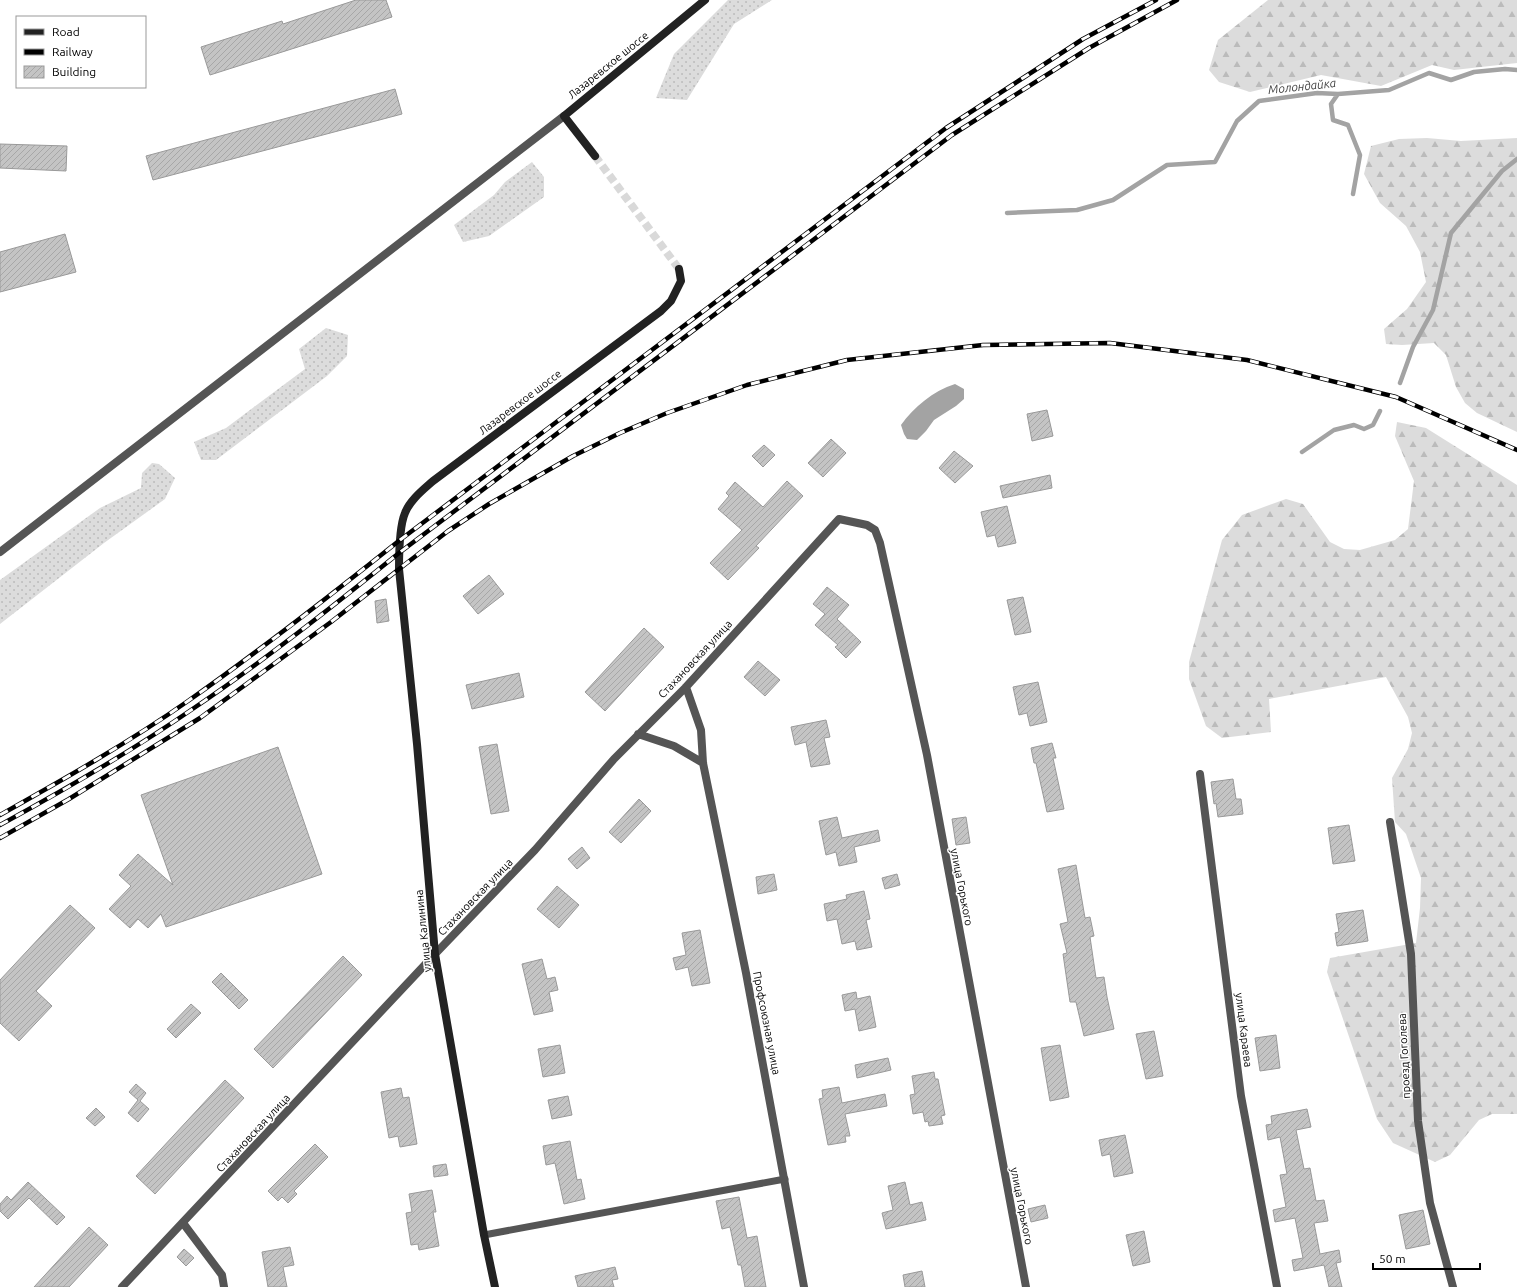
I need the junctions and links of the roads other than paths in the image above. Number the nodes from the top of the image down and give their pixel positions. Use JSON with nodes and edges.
{"nodes":[{"id":1,"x":705,"y":0,"type":"edge"},
{"id":2,"x":564,"y":116,"type":"junction"},
{"id":3,"x":594,"y":156,"type":"tunnel mouth"},
{"id":4,"x":679,"y":269,"type":"tunnel mouth"},
{"id":5,"x":840,"y":519,"type":"joint"},
{"id":6,"x":0,"y":552,"type":"edge"},
{"id":7,"x":399,"y":569,"type":"joint"},
{"id":8,"x":686,"y":687,"type":"junction"},
{"id":9,"x":638,"y":734,"type":"junction"},
{"id":10,"x":703,"y":763,"type":"junction"},
{"id":11,"x":1200,"y":774,"type":"dead end"},
{"id":12,"x":1390,"y":822,"type":"dead end"},
{"id":13,"x":435,"y":954,"type":"junction"},
{"id":14,"x":785,"y":1179,"type":"junction"},
{"id":15,"x":183,"y":1223,"type":"junction"},
{"id":16,"x":484,"y":1235,"type":"junction"},
{"id":17,"x":122,"y":1287,"type":"edge"},
{"id":18,"x":224,"y":1287,"type":"edge"},
{"id":19,"x":495,"y":1287,"type":"edge"},
{"id":20,"x":804,"y":1287,"type":"edge"},
{"id":21,"x":1026,"y":1287,"type":"edge"},
{"id":22,"x":1277,"y":1287,"type":"edge"},
{"id":23,"x":1453,"y":1287,"type":"edge"}],
"edges":[{"from":1,"to":2,"type":"street","name":"Лазаревское шоссе"},
{"from":2,"to":3,"type":"street"},
{"from":2,"to":6,"type":"street"},
{"from":4,"to":7,"type":"street","name":"Лазаревское шоссе"},
{"from":5,"to":8,"type":"street","name":"Стахановская улица"},
{"from":5,"to":21,"type":"street","name":"улица Горького"},
{"from":7,"to":13,"type":"street","name":"улица Калинина"},
{"from":8,"to":9,"type":"street","name":"Стахановская улица"},
{"from":8,"to":10,"type":"street","name":"Профсоюзная улица"},
{"from":9,"to":10,"type":"street"},
{"from":9,"to":13,"type":"street","name":"Стахановская улица"},
{"from":10,"to":14,"type":"street","name":"Профсоюзная улица"},
{"from":11,"to":22,"type":"street","name":"улица Караева"},
{"from":12,"to":23,"type":"street","name":"проезд Гоголева"},
{"from":13,"to":15,"type":"street","name":"Стахановская улица"},
{"from":13,"to":16,"type":"street","name":"улица Калинина"},
{"from":14,"to":16,"type":"lane"},
{"from":14,"to":20,"type":"street","name":"Профсоюзная улица"},
{"from":15,"to":17,"type":"street","name":"Стахановская улица"},
{"from":15,"to":18,"type":"street"},
{"from":16,"to":19,"type":"street","name":"улица Калинина"}]}
